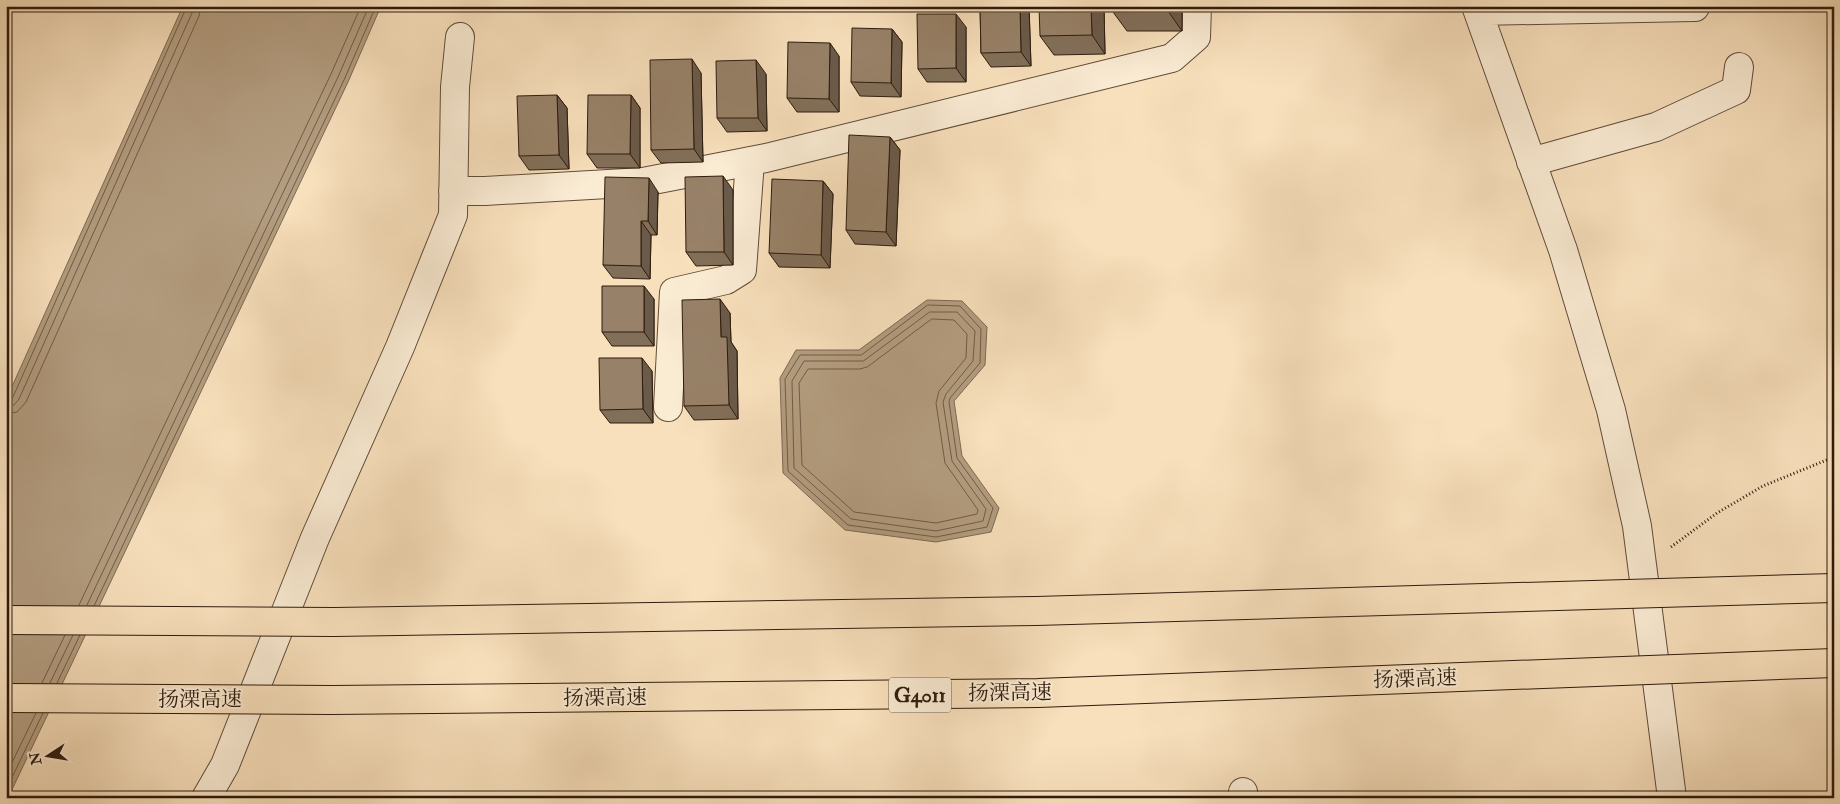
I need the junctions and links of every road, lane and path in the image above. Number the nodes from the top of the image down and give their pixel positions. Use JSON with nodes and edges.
{"nodes":[{"id":1,"x":1196,"y":6,"type":"edge"},
{"id":2,"x":1695,"y":7,"type":"edge"},
{"id":3,"x":1477,"y":9,"type":"edge"},
{"id":4,"x":460,"y":37,"type":"dead end"},
{"id":5,"x":1739,"y":68,"type":"dead end"},
{"id":6,"x":750,"y":161,"type":"junction"},
{"id":7,"x":1532,"y":162,"type":"junction"},
{"id":8,"x":453,"y":191,"type":"junction"},
{"id":9,"x":668,"y":407,"type":"dead end"},
{"id":10,"x":1834,"y":457,"type":"edge"},
{"id":11,"x":1642,"y":568,"type":"junction"},
{"id":12,"x":1834,"y":588,"type":"edge"},
{"id":13,"x":6,"y":620,"type":"edge"},
{"id":14,"x":1834,"y":663,"type":"edge"},
{"id":15,"x":6,"y":698,"type":"edge"},
{"id":16,"x":206,"y":798,"type":"edge"},
{"id":17,"x":1672,"y":798,"type":"edge"}],
"edges":[{"from":1,"to":6,"type":"street"},
{"from":2,"to":3,"type":"street"},
{"from":3,"to":7,"type":"street"},
{"from":4,"to":8,"type":"street"},
{"from":5,"to":7,"type":"street"},
{"from":6,"to":8,"type":"street"},
{"from":6,"to":9,"type":"street"},
{"from":7,"to":11,"type":"street"},
{"from":8,"to":16,"type":"street"},
{"from":10,"to":11,"type":"path"},
{"from":11,"to":17,"type":"street"},
{"from":12,"to":13,"type":"highway","bridge":true},
{"from":14,"to":15,"type":"highway","name":"扬溧高速","number":"G4011","bridge":true}]}
